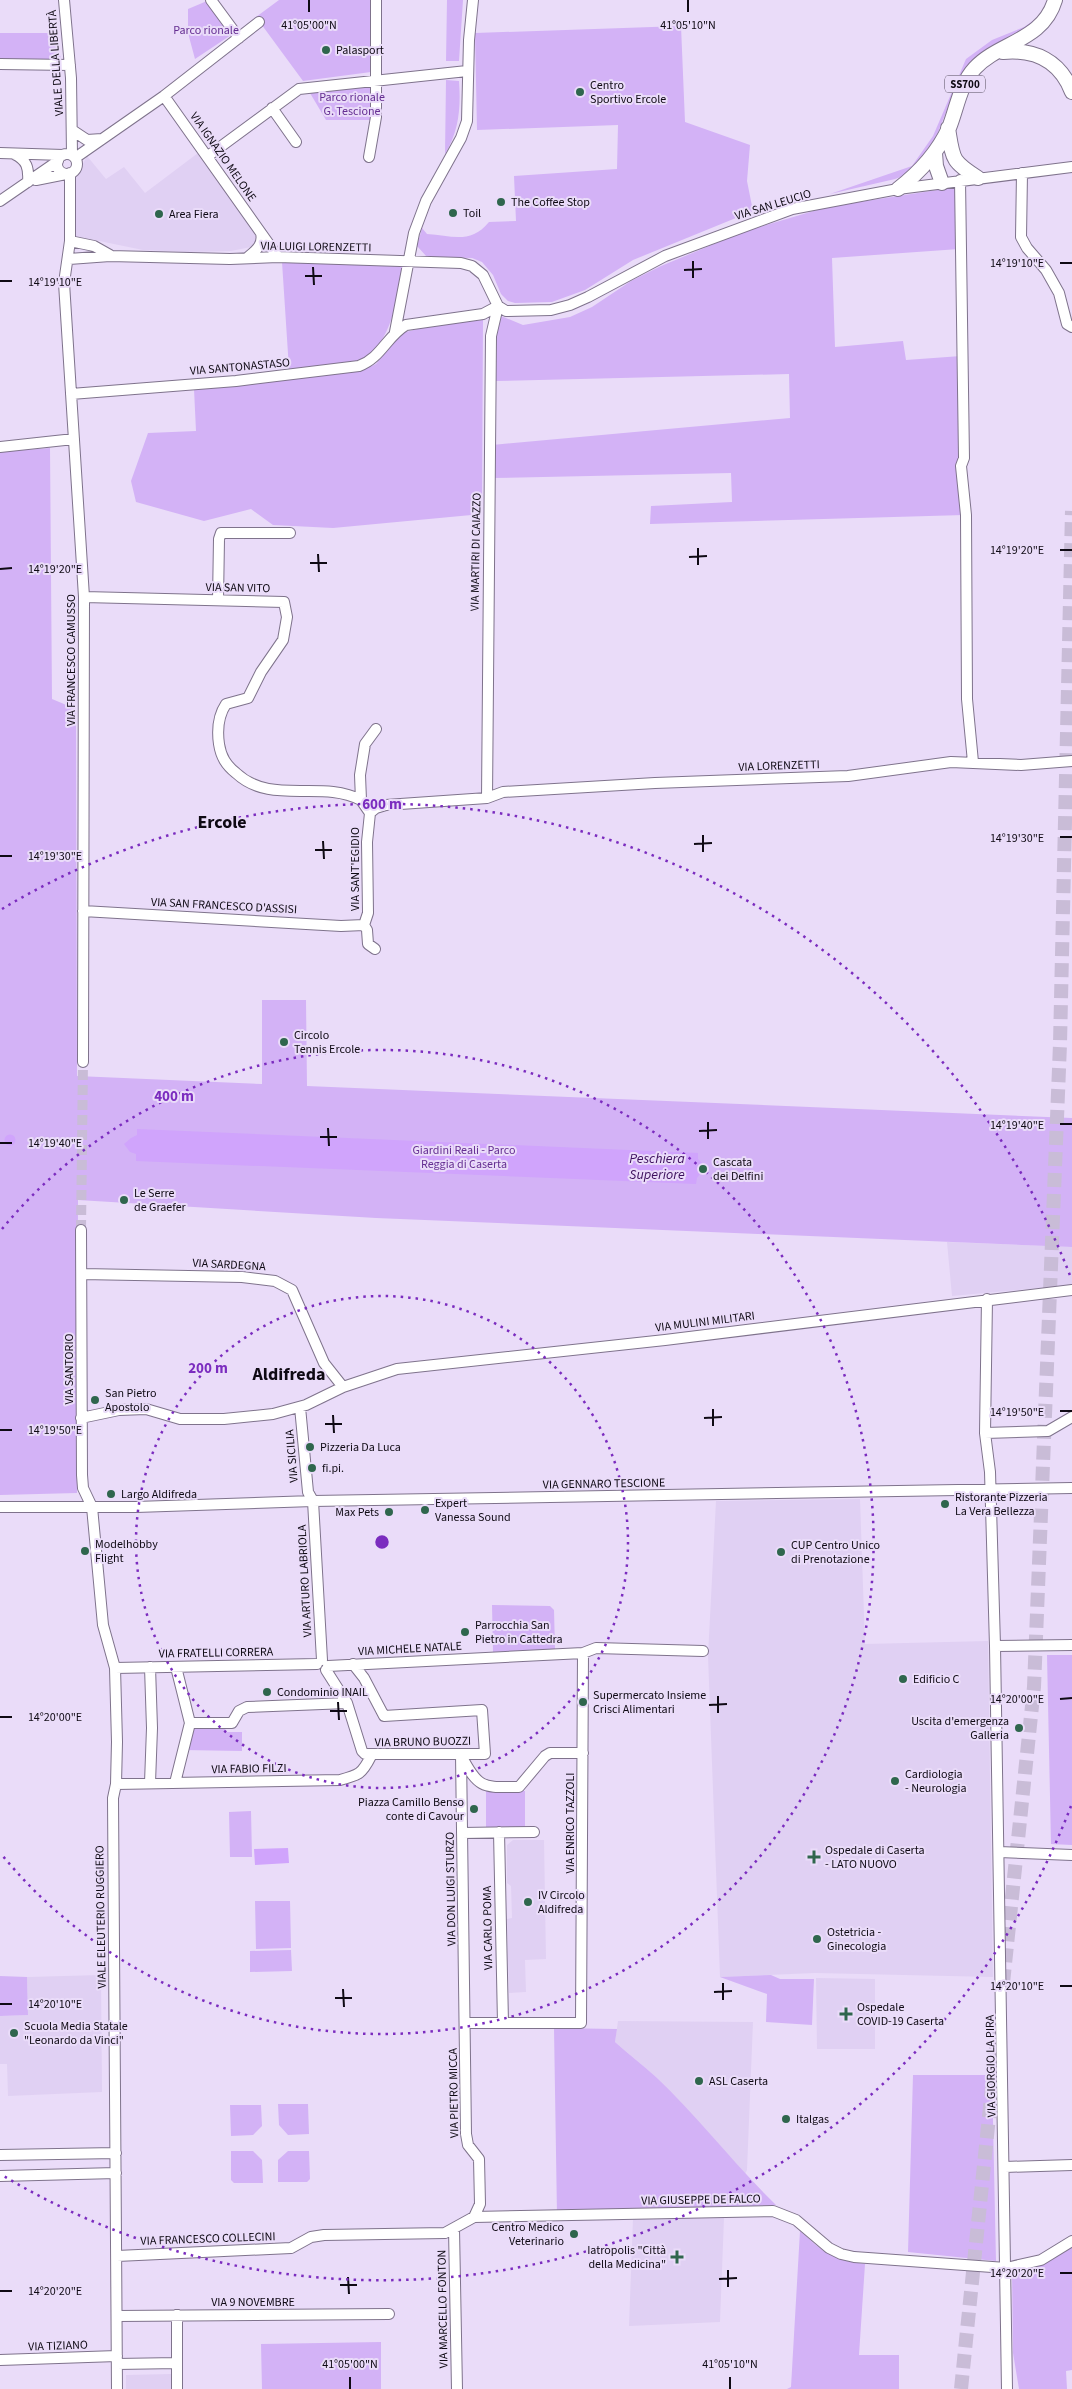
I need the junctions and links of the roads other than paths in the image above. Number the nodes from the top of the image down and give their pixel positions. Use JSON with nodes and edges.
{"nodes":[{"id":1,"x":64,"y":0,"type":"edge"},
{"id":2,"x":212,"y":0,"type":"edge"},
{"id":3,"x":376,"y":0,"type":"edge"},
{"id":4,"x":473,"y":0,"type":"edge"},
{"id":5,"x":1055,"y":0,"type":"edge"},
{"id":6,"x":260,"y":22,"type":"dead end"},
{"id":7,"x":239,"y":38,"type":"junction"},
{"id":8,"x":998,"y":53,"type":"junction"},
{"id":9,"x":0,"y":64,"type":"edge"},
{"id":10,"x":70,"y":65,"type":"junction"},
{"id":11,"x":468,"y":71,"type":"junction"},
{"id":12,"x":375,"y":80,"type":"junction"},
{"id":13,"x":1072,"y":92,"type":"edge"},
{"id":14,"x":164,"y":96,"type":"junction"},
{"id":15,"x":272,"y":108,"type":"junction"},
{"id":16,"x":948,"y":128,"type":"junction"},
{"id":17,"x":72,"y":130,"type":"junction"},
{"id":18,"x":102,"y":139,"type":"junction"},
{"id":19,"x":296,"y":142,"type":"dead end"},
{"id":20,"x":0,"y":153,"type":"edge"},
{"id":21,"x":11,"y":153,"type":"junction"},
{"id":22,"x":935,"y":153,"type":"junction"},
{"id":23,"x":208,"y":156,"type":"junction"},
{"id":24,"x":67,"y":157,"type":"junction"},
{"id":25,"x":368,"y":157,"type":"dead end"},
{"id":26,"x":952,"y":158,"type":"junction"},
{"id":27,"x":1072,"y":167,"type":"edge"},
{"id":28,"x":68,"y":173,"type":"junction"},
{"id":29,"x":1022,"y":173,"type":"junction"},
{"id":30,"x":54,"y":177,"type":"junction"},
{"id":31,"x":978,"y":178,"type":"junction"},
{"id":32,"x":960,"y":180,"type":"junction"},
{"id":33,"x":28,"y":182,"type":"junction"},
{"id":34,"x":942,"y":183,"type":"junction"},
{"id":35,"x":70,"y":189,"type":"junction"},
{"id":36,"x":898,"y":189,"type":"junction"},
{"id":37,"x":0,"y":201,"type":"edge"},
{"id":38,"x":261,"y":233,"type":"junction"},
{"id":39,"x":70,"y":241,"type":"junction"},
{"id":40,"x":110,"y":256,"type":"junction"},
{"id":41,"x":278,"y":257,"type":"junction"},
{"id":42,"x":247,"y":258,"type":"junction"},
{"id":43,"x":69,"y":259,"type":"junction"},
{"id":44,"x":408,"y":261,"type":"junction"},
{"id":45,"x":498,"y":306,"type":"junction"},
{"id":46,"x":1072,"y":327,"type":"edge"},
{"id":47,"x":395,"y":332,"type":"junction"},
{"id":48,"x":72,"y":394,"type":"junction"},
{"id":49,"x":74,"y":439,"type":"junction"},
{"id":50,"x":0,"y":446,"type":"edge"},
{"id":51,"x":290,"y":533,"type":"dead end"},
{"id":52,"x":84,"y":597,"type":"junction"},
{"id":53,"x":218,"y":600,"type":"junction"},
{"id":54,"x":376,"y":729,"type":"dead end"},
{"id":55,"x":1072,"y":761,"type":"edge"},
{"id":56,"x":973,"y":762,"type":"junction"},
{"id":57,"x":487,"y":798,"type":"junction"},
{"id":58,"x":361,"y":800,"type":"junction"},
{"id":59,"x":370,"y":813,"type":"junction"},
{"id":60,"x":83,"y":910,"type":"junction"},
{"id":61,"x":364,"y":925,"type":"junction"},
{"id":62,"x":375,"y":949,"type":"dead end"},
{"id":63,"x":83,"y":1062,"type":"tunnel mouth"},
{"id":64,"x":81,"y":1230,"type":"tunnel mouth"},
{"id":65,"x":82,"y":1274,"type":"junction"},
{"id":66,"x":1072,"y":1290,"type":"edge"},
{"id":67,"x":986,"y":1299,"type":"junction"},
{"id":68,"x":343,"y":1387,"type":"junction"},
{"id":69,"x":300,"y":1407,"type":"junction"},
{"id":70,"x":1072,"y":1417,"type":"edge"},
{"id":71,"x":81,"y":1418,"type":"junction"},
{"id":72,"x":985,"y":1433,"type":"junction"},
{"id":73,"x":1072,"y":1488,"type":"edge"},
{"id":74,"x":990,"y":1490,"type":"junction"},
{"id":75,"x":313,"y":1502,"type":"junction"},
{"id":76,"x":0,"y":1507,"type":"edge"},
{"id":77,"x":92,"y":1507,"type":"junction"},
{"id":78,"x":1072,"y":1645,"type":"edge"},
{"id":79,"x":995,"y":1646,"type":"junction"},
{"id":80,"x":703,"y":1651,"type":"dead end"},
{"id":81,"x":583,"y":1653,"type":"junction"},
{"id":82,"x":353,"y":1664,"type":"junction"},
{"id":83,"x":323,"y":1665,"type":"junction"},
{"id":84,"x":150,"y":1667,"type":"junction"},
{"id":85,"x":176,"y":1667,"type":"junction"},
{"id":86,"x":115,"y":1668,"type":"junction"},
{"id":87,"x":347,"y":1703,"type":"junction"},
{"id":88,"x":190,"y":1724,"type":"junction"},
{"id":89,"x":583,"y":1753,"type":"junction"},
{"id":90,"x":461,"y":1754,"type":"junction"},
{"id":91,"x":371,"y":1756,"type":"junction"},
{"id":92,"x":150,"y":1783,"type":"junction"},
{"id":93,"x":174,"y":1783,"type":"junction"},
{"id":94,"x":116,"y":1784,"type":"junction"},
{"id":95,"x":499,"y":1832,"type":"junction"},
{"id":96,"x":534,"y":1832,"type":"dead end"},
{"id":97,"x":462,"y":1833,"type":"junction"},
{"id":98,"x":999,"y":1852,"type":"junction"},
{"id":99,"x":1072,"y":1855,"type":"edge"},
{"id":100,"x":466,"y":2023,"type":"junction"},
{"id":101,"x":503,"y":2023,"type":"junction"},
{"id":102,"x":116,"y":2153,"type":"junction"},
{"id":103,"x":0,"y":2156,"type":"edge"},
{"id":104,"x":1072,"y":2165,"type":"edge"},
{"id":105,"x":1005,"y":2167,"type":"junction"},
{"id":106,"x":116,"y":2173,"type":"junction"},
{"id":107,"x":0,"y":2176,"type":"edge"},
{"id":108,"x":474,"y":2217,"type":"junction"},
{"id":109,"x":454,"y":2229,"type":"junction"},
{"id":110,"x":1072,"y":2242,"type":"edge"},
{"id":111,"x":116,"y":2256,"type":"junction"},
{"id":112,"x":1006,"y":2268,"type":"junction"},
{"id":113,"x":389,"y":2314,"type":"dead end"},
{"id":114,"x":176,"y":2315,"type":"junction"},
{"id":115,"x":117,"y":2316,"type":"junction"},
{"id":116,"x":0,"y":2360,"type":"edge"},
{"id":117,"x":117,"y":2360,"type":"junction"},
{"id":118,"x":177,"y":2363,"type":"junction"},
{"id":119,"x":1007,"y":2365,"type":"junction"},
{"id":120,"x":117,"y":2389,"type":"edge"},
{"id":121,"x":178,"y":2389,"type":"edge"},
{"id":122,"x":457,"y":2389,"type":"edge"},
{"id":123,"x":1008,"y":2389,"type":"edge"},
{"id":124,"x":1012,"y":2389,"type":"edge"}],
"edges":[{"from":1,"to":10,"type":"street","name":"VIALE DELLA LIBERTÀ"},
{"from":2,"to":7,"type":"street"},
{"from":3,"to":12,"type":"street"},
{"from":4,"to":11,"type":"street","name":"VIA SANTONASTASO"},
{"from":5,"to":8,"type":"highway","number":"SS700"},
{"from":6,"to":7,"type":"street"},
{"from":7,"to":14,"type":"street"},
{"from":8,"to":13,"type":"highway","number":"SS700"},
{"from":8,"to":16,"type":"highway","number":"SS700"},
{"from":9,"to":10,"type":"street"},
{"from":10,"to":17,"type":"street","name":"VIALE DELLA LIBERTÀ"},
{"from":11,"to":12,"type":"street"},
{"from":11,"to":44,"type":"street","name":"VIA SANTONASTASO"},
{"from":12,"to":15,"type":"street"},
{"from":12,"to":25,"type":"street"},
{"from":14,"to":18,"type":"street"},
{"from":14,"to":23,"type":"street","name":"VIA IGNAZIO MELONE"},
{"from":15,"to":19,"type":"street"},
{"from":15,"to":23,"type":"street"},
{"from":16,"to":22,"type":"highway","number":"SS700"},
{"from":16,"to":26,"type":"highway","number":"SS700"},
{"from":17,"to":18,"type":"street"},
{"from":17,"to":24,"type":"street","name":"VIALE DELLA LIBERTÀ"},
{"from":18,"to":24,"type":"street"},
{"from":20,"to":21,"type":"street"},
{"from":21,"to":24,"type":"street"},
{"from":21,"to":33,"type":"street"},
{"from":22,"to":34,"type":"highway"},
{"from":22,"to":36,"type":"highway","number":"SS700"},
{"from":23,"to":38,"type":"street","name":"VIA IGNAZIO MELONE"},
{"from":24,"to":28,"type":"street"},
{"from":24,"to":28,"type":"street","name":"VIALE DELLA LIBERTÀ"},
{"from":24,"to":33,"type":"street"},
{"from":26,"to":31,"type":"highway"},
{"from":26,"to":34,"type":"highway","number":"SS700"},
{"from":27,"to":29,"type":"street","name":"VIA SAN LEUCIO"},
{"from":28,"to":30,"type":"street"},
{"from":28,"to":35,"type":"street","name":"VIALE DELLA LIBERTÀ"},
{"from":29,"to":31,"type":"street","name":"VIA SAN LEUCIO"},
{"from":29,"to":46,"type":"street"},
{"from":30,"to":33,"type":"street"},
{"from":30,"to":35,"type":"street"},
{"from":31,"to":32,"type":"street","name":"VIA SAN LEUCIO"},
{"from":32,"to":34,"type":"street","name":"VIA SAN LEUCIO"},
{"from":32,"to":56,"type":"street"},
{"from":33,"to":37,"type":"street"},
{"from":34,"to":36,"type":"street","name":"VIA SAN LEUCIO"},
{"from":35,"to":39,"type":"street","name":"VIALE DELLA LIBERTÀ"},
{"from":36,"to":45,"type":"street","name":"VIA SAN LEUCIO"},
{"from":38,"to":41,"type":"street","name":"VIA IGNAZIO MELONE"},
{"from":38,"to":42,"type":"street"},
{"from":39,"to":40,"type":"street"},
{"from":39,"to":43,"type":"street","name":"VIALE DELLA LIBERTÀ"},
{"from":40,"to":42,"type":"street","name":"VIA LUIGI LORENZETTI"},
{"from":40,"to":43,"type":"street"},
{"from":41,"to":42,"type":"street","name":"VIA LUIGI LORENZETTI"},
{"from":41,"to":44,"type":"street","name":"VIA LUIGI LORENZETTI"},
{"from":43,"to":48,"type":"street","name":"VIA FRANCESCO CAMUSSO"},
{"from":44,"to":45,"type":"street","name":"VIA LUIGI LORENZETTI"},
{"from":44,"to":47,"type":"street","name":"VIA SANTONASTASO"},
{"from":45,"to":47,"type":"street"},
{"from":45,"to":57,"type":"street","name":"VIA MARTIRI DI CAIAZZO"},
{"from":47,"to":48,"type":"street","name":"VIA SANTONASTASO"},
{"from":48,"to":49,"type":"street","name":"VIA FRANCESCO CAMUSSO"},
{"from":49,"to":50,"type":"street"},
{"from":49,"to":52,"type":"street","name":"VIA FRANCESCO CAMUSSO"},
{"from":51,"to":53,"type":"street"},
{"from":52,"to":53,"type":"street","name":"VIA SAN VITO"},
{"from":52,"to":60,"type":"street","name":"VIA FRANCESCO CAMUSSO"},
{"from":53,"to":58,"type":"street","name":"VIA SAN VITO"},
{"from":54,"to":58,"type":"street"},
{"from":55,"to":56,"type":"street","name":"VIA LORENZETTI"},
{"from":56,"to":57,"type":"street","name":"VIA LORENZETTI"},
{"from":57,"to":59,"type":"street","name":"VIA LORENZETTI"},
{"from":58,"to":59,"type":"street","name":"VIA SANT'EGIDIO"},
{"from":59,"to":61,"type":"street","name":"VIA SANT'EGIDIO"},
{"from":60,"to":61,"type":"street","name":"VIA SAN FRANCESCO D'ASSISI"},
{"from":60,"to":63,"type":"street","name":"VIA FRANCESCO CAMUSSO"},
{"from":61,"to":62,"type":"street"},
{"from":64,"to":65,"type":"street","name":"VIA SANTORIO"},
{"from":65,"to":68,"type":"street","name":"VIA SARDEGNA"},
{"from":65,"to":71,"type":"street","name":"VIA SANTORIO"},
{"from":66,"to":67,"type":"street","name":"VIA MULINI MILITARI"},
{"from":67,"to":68,"type":"street","name":"VIA MULINI MILITARI"},
{"from":67,"to":72,"type":"street","name":"VIA GIORGIO LA PIRA"},
{"from":68,"to":69,"type":"street","name":"VIA MULINI MILITARI"},
{"from":69,"to":71,"type":"street","name":"VIA MULINI MILITARI"},
{"from":69,"to":75,"type":"street","name":"VIA SICILIA"},
{"from":70,"to":72,"type":"street"},
{"from":71,"to":77,"type":"street","name":"VIA SANTORIO"},
{"from":72,"to":74,"type":"street","name":"VIA GIORGIO LA PIRA"},
{"from":73,"to":74,"type":"street","name":"VIA GENNARO TESCIONE"},
{"from":74,"to":75,"type":"street","name":"VIA GENNARO TESCIONE"},
{"from":74,"to":79,"type":"street","name":"VIA GIORGIO LA PIRA"},
{"from":75,"to":77,"type":"street","name":"VIA GENNARO TESCIONE"},
{"from":75,"to":83,"type":"street","name":"VIA ARTURO LABRIOLA"},
{"from":76,"to":77,"type":"street"},
{"from":77,"to":86,"type":"street","name":"VIALE ELEUTERIO RUGGIERO"},
{"from":78,"to":79,"type":"street"},
{"from":79,"to":98,"type":"street","name":"VIA GIORGIO LA PIRA"},
{"from":80,"to":81,"type":"street","name":"VIA MICHELE NATALE"},
{"from":81,"to":82,"type":"street","name":"VIA MICHELE NATALE"},
{"from":81,"to":89,"type":"street","name":"VIA ENRICO TAZZOLI"},
{"from":82,"to":83,"type":"street","name":"VIA MICHELE NATALE"},
{"from":82,"to":90,"type":"street","name":"VIA BRUNO BUOZZI"},
{"from":83,"to":85,"type":"street","name":"VIA FRATELLI CORRERA"},
{"from":83,"to":87,"type":"street","name":"VIA BRUNO BUOZZI"},
{"from":84,"to":85,"type":"street","name":"VIA FRATELLI CORRERA"},
{"from":84,"to":86,"type":"street","name":"VIA FRATELLI CORRERA"},
{"from":84,"to":92,"type":"street"},
{"from":85,"to":88,"type":"street"},
{"from":86,"to":94,"type":"street","name":"VIALE ELEUTERIO RUGGIERO"},
{"from":87,"to":88,"type":"street"},
{"from":87,"to":91,"type":"street","name":"VIA BRUNO BUOZZI"},
{"from":88,"to":93,"type":"street"},
{"from":89,"to":90,"type":"street"},
{"from":89,"to":101,"type":"street","name":"VIA ENRICO TAZZOLI"},
{"from":90,"to":91,"type":"street","name":"VIA BRUNO BUOZZI"},
{"from":90,"to":97,"type":"street","name":"VIA DON LUIGI STURZO"},
{"from":91,"to":93,"type":"street","name":"VIA FABIO FILZI"},
{"from":92,"to":93,"type":"street","name":"VIA FABIO FILZI"},
{"from":92,"to":94,"type":"street","name":"VIA FABIO FILZI"},
{"from":94,"to":102,"type":"street","name":"VIALE ELEUTERIO RUGGIERO"},
{"from":95,"to":96,"type":"street"},
{"from":95,"to":97,"type":"street"},
{"from":95,"to":101,"type":"street","name":"VIA CARLO POMA"},
{"from":97,"to":100,"type":"street","name":"VIA DON LUIGI STURZO"},
{"from":98,"to":99,"type":"street"},
{"from":98,"to":105,"type":"street","name":"VIA GIORGIO LA PIRA"},
{"from":100,"to":101,"type":"street"},
{"from":100,"to":108,"type":"street","name":"VIA PIETRO MICCA"},
{"from":102,"to":103,"type":"street"},
{"from":102,"to":106,"type":"street","name":"VIALE ELEUTERIO RUGGIERO"},
{"from":104,"to":105,"type":"street"},
{"from":105,"to":112,"type":"street","name":"VIA GIORGIO LA PIRA"},
{"from":106,"to":107,"type":"street"},
{"from":106,"to":111,"type":"street","name":"VIALE ELEUTERIO RUGGIERO"},
{"from":108,"to":109,"type":"street","name":"VIA FRANCESCO COLLECINI"},
{"from":108,"to":112,"type":"street","name":"VIA GIUSEPPE DE FALCO"},
{"from":109,"to":111,"type":"street","name":"VIA FRANCESCO COLLECINI"},
{"from":109,"to":122,"type":"street","name":"VIA MARCELLO FONTON"},
{"from":110,"to":112,"type":"street","name":"VIA GIUSEPPE DE FALCO"},
{"from":111,"to":115,"type":"street","name":"VIALE ELEUTERIO RUGGIERO"},
{"from":112,"to":119,"type":"street","name":"VIA GIORGIO LA PIRA"},
{"from":113,"to":114,"type":"street","name":"VIA 9 NOVEMBRE"},
{"from":114,"to":115,"type":"street","name":"VIA 9 NOVEMBRE"},
{"from":114,"to":118,"type":"street"},
{"from":115,"to":117,"type":"street","name":"VIALE ELEUTERIO RUGGIERO"},
{"from":116,"to":117,"type":"street","name":"VIA TIZIANO"},
{"from":117,"to":118,"type":"street","name":"VIA TIZIANO"},
{"from":117,"to":120,"type":"street","name":"VIALE ELEUTERIO RUGGIERO"},
{"from":118,"to":121,"type":"street"},
{"from":119,"to":123,"type":"street","name":"VIA GIORGIO LA PIRA"},
{"from":119,"to":124,"type":"street","name":"VIA GIORGIO LA PIRA"}]}
